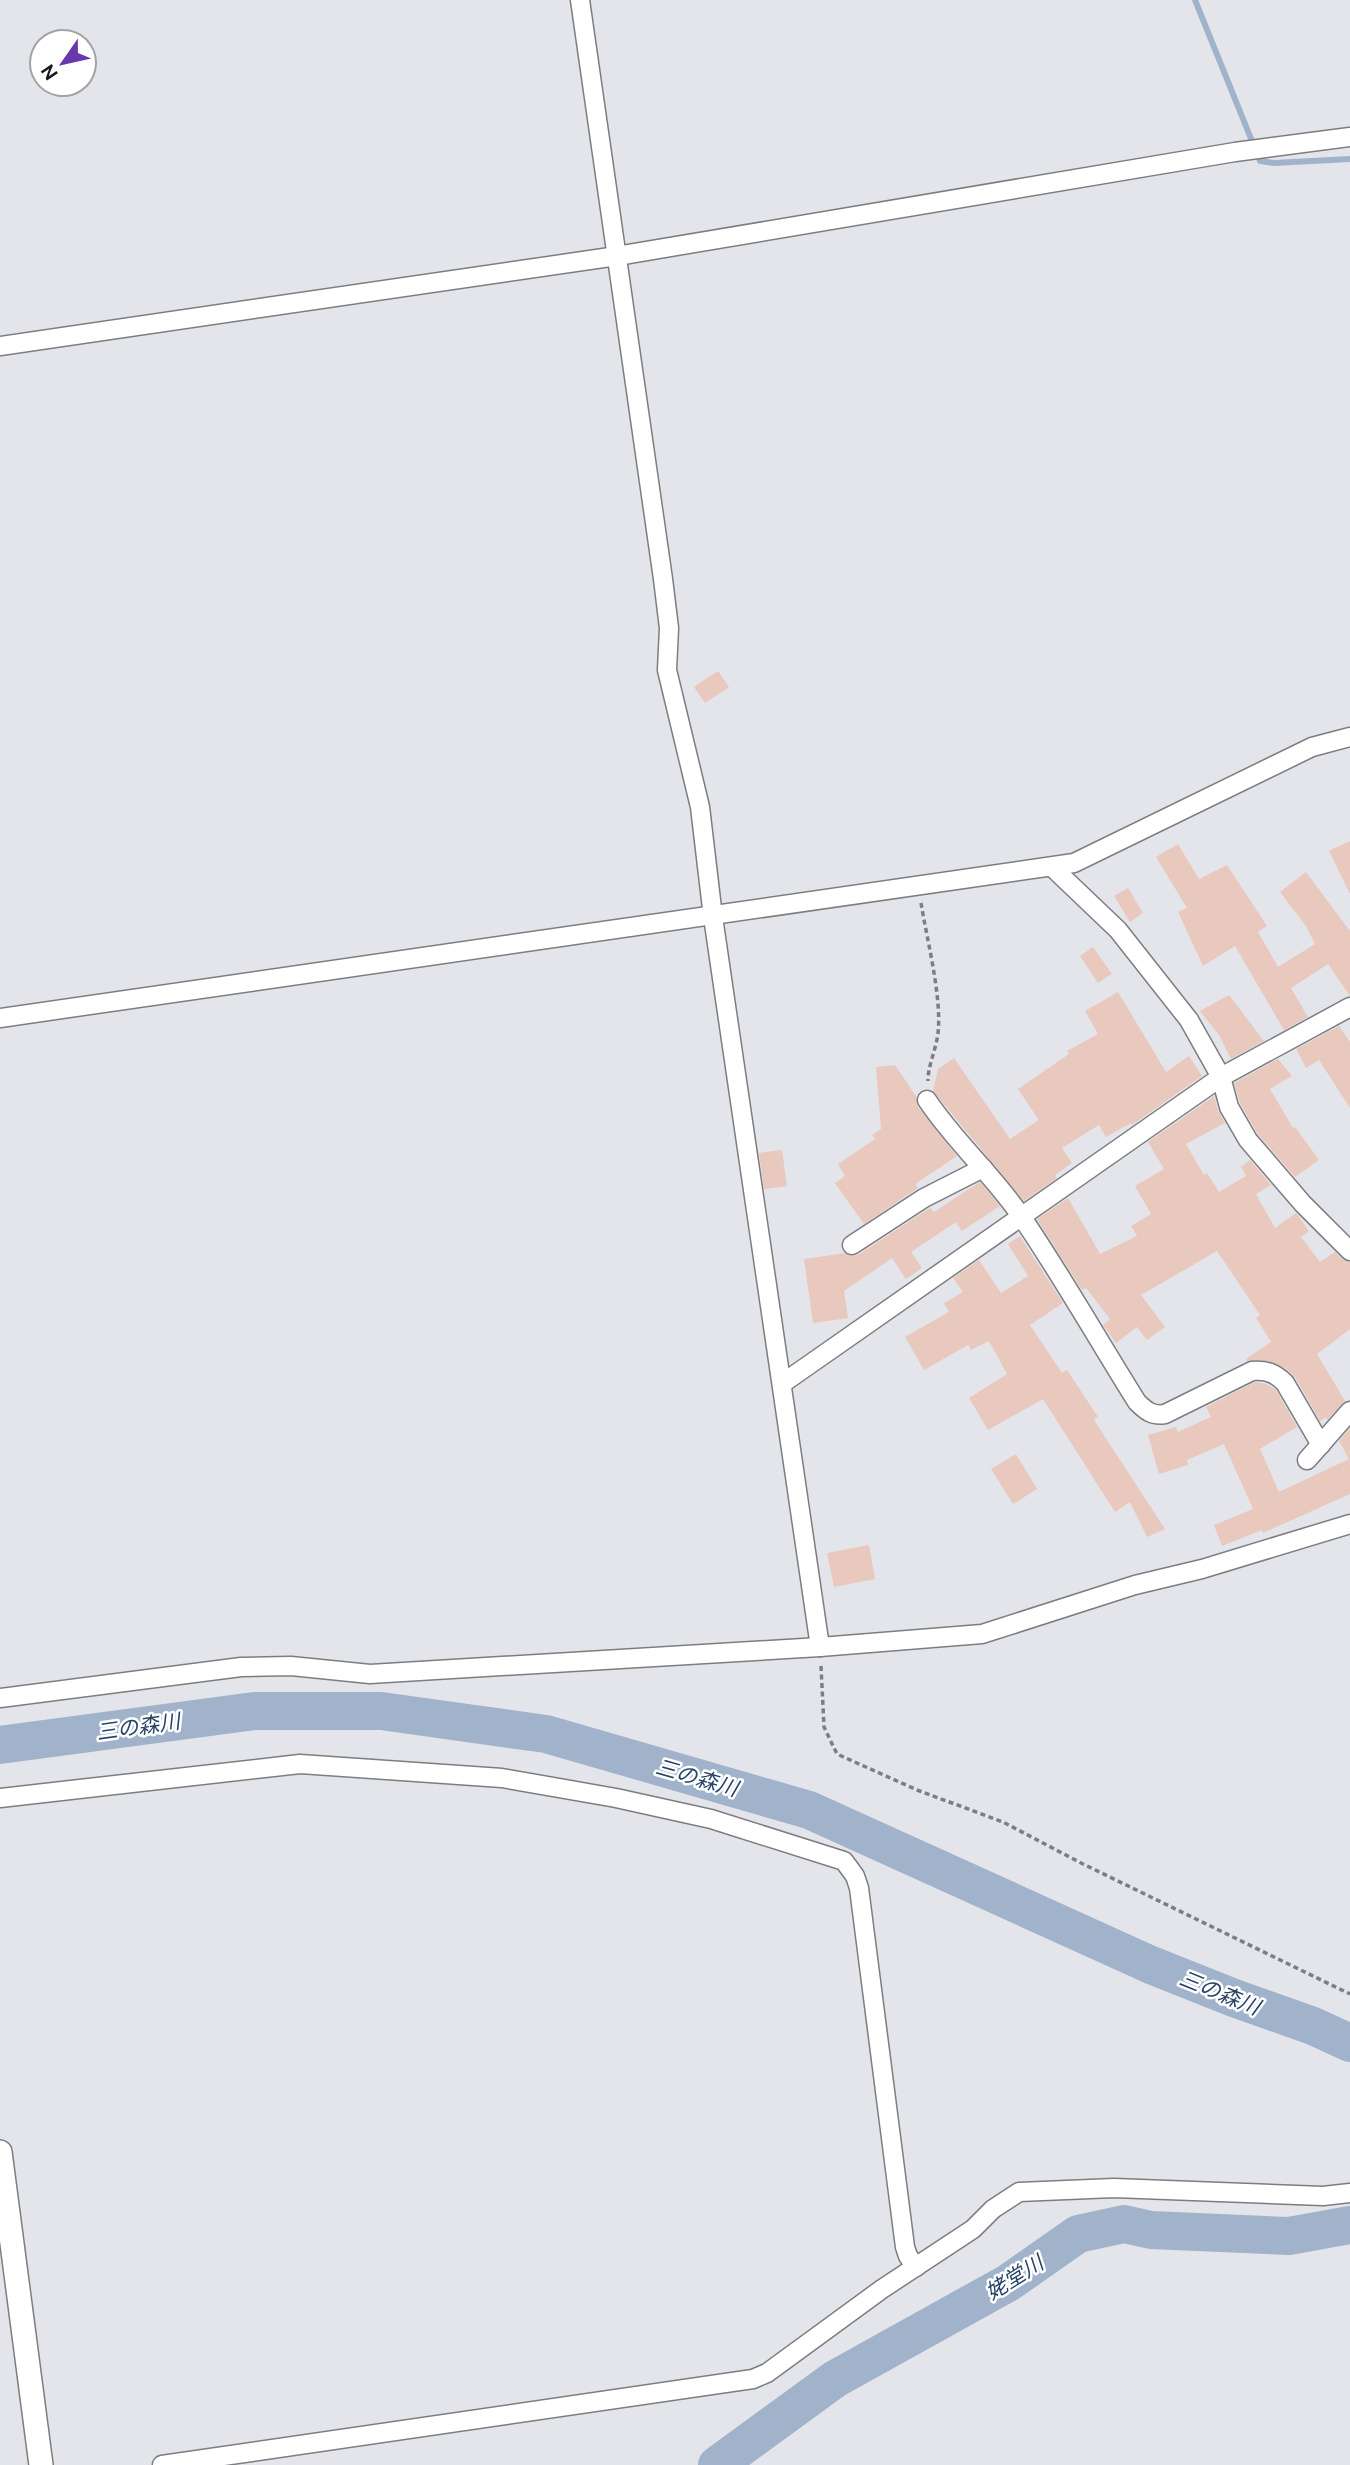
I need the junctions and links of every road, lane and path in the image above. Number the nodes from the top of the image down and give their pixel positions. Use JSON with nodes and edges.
{"nodes":[{"id":1,"x":580,"y":0,"type":"edge"},
{"id":2,"x":1350,"y":137,"type":"edge"},
{"id":3,"x":617,"y":256,"type":"junction"},
{"id":4,"x":0,"y":346,"type":"edge"},
{"id":5,"x":1350,"y":737,"type":"edge"},
{"id":6,"x":1052,"y":867,"type":"junction"},
{"id":7,"x":919,"y":887,"type":"junction"},
{"id":8,"x":713,"y":917,"type":"junction"},
{"id":9,"x":1350,"y":1007,"type":"edge"},
{"id":10,"x":0,"y":1018,"type":"edge"},
{"id":11,"x":1221,"y":1077,"type":"junction"},
{"id":12,"x":927,"y":1100,"type":"joint"},
{"id":13,"x":983,"y":1168,"type":"junction"},
{"id":14,"x":1022,"y":1217,"type":"junction"},
{"id":15,"x":852,"y":1245,"type":"dead end"},
{"id":16,"x":1350,"y":1251,"type":"edge"},
{"id":17,"x":783,"y":1383,"type":"junction"},
{"id":18,"x":1350,"y":1410,"type":"edge"},
{"id":19,"x":1321,"y":1444,"type":"junction"},
{"id":20,"x":1307,"y":1460,"type":"dead end"},
{"id":21,"x":1350,"y":1524,"type":"edge"},
{"id":22,"x":820,"y":1647,"type":"junction"},
{"id":23,"x":0,"y":1698,"type":"edge"},
{"id":24,"x":0,"y":1798,"type":"edge"},
{"id":25,"x":1350,"y":1994,"type":"edge"},
{"id":26,"x":0,"y":2152,"type":"edge"},
{"id":27,"x":1350,"y":2193,"type":"edge"},
{"id":28,"x":916,"y":2267,"type":"junction"},
{"id":29,"x":41,"y":2465,"type":"edge"},
{"id":30,"x":162,"y":2465,"type":"edge"}],
"edges":[{"from":1,"to":3,"type":"street"},
{"from":2,"to":3,"type":"street"},
{"from":3,"to":4,"type":"street"},
{"from":3,"to":8,"type":"street"},
{"from":5,"to":6,"type":"street"},
{"from":6,"to":7,"type":"street"},
{"from":6,"to":11,"type":"street"},
{"from":7,"to":8,"type":"street"},
{"from":7,"to":12,"type":"path"},
{"from":8,"to":10,"type":"street"},
{"from":8,"to":17,"type":"street"},
{"from":9,"to":11,"type":"street"},
{"from":11,"to":14,"type":"street"},
{"from":11,"to":16,"type":"street"},
{"from":12,"to":13,"type":"street"},
{"from":13,"to":14,"type":"street"},
{"from":13,"to":15,"type":"street"},
{"from":14,"to":17,"type":"street"},
{"from":14,"to":19,"type":"street"},
{"from":17,"to":22,"type":"street"},
{"from":18,"to":19,"type":"street"},
{"from":19,"to":20,"type":"street"},
{"from":21,"to":22,"type":"street"},
{"from":22,"to":23,"type":"street"},
{"from":22,"to":25,"type":"path"},
{"from":24,"to":28,"type":"street"},
{"from":26,"to":29,"type":"street"},
{"from":27,"to":28,"type":"street"},
{"from":28,"to":30,"type":"street"}]}
